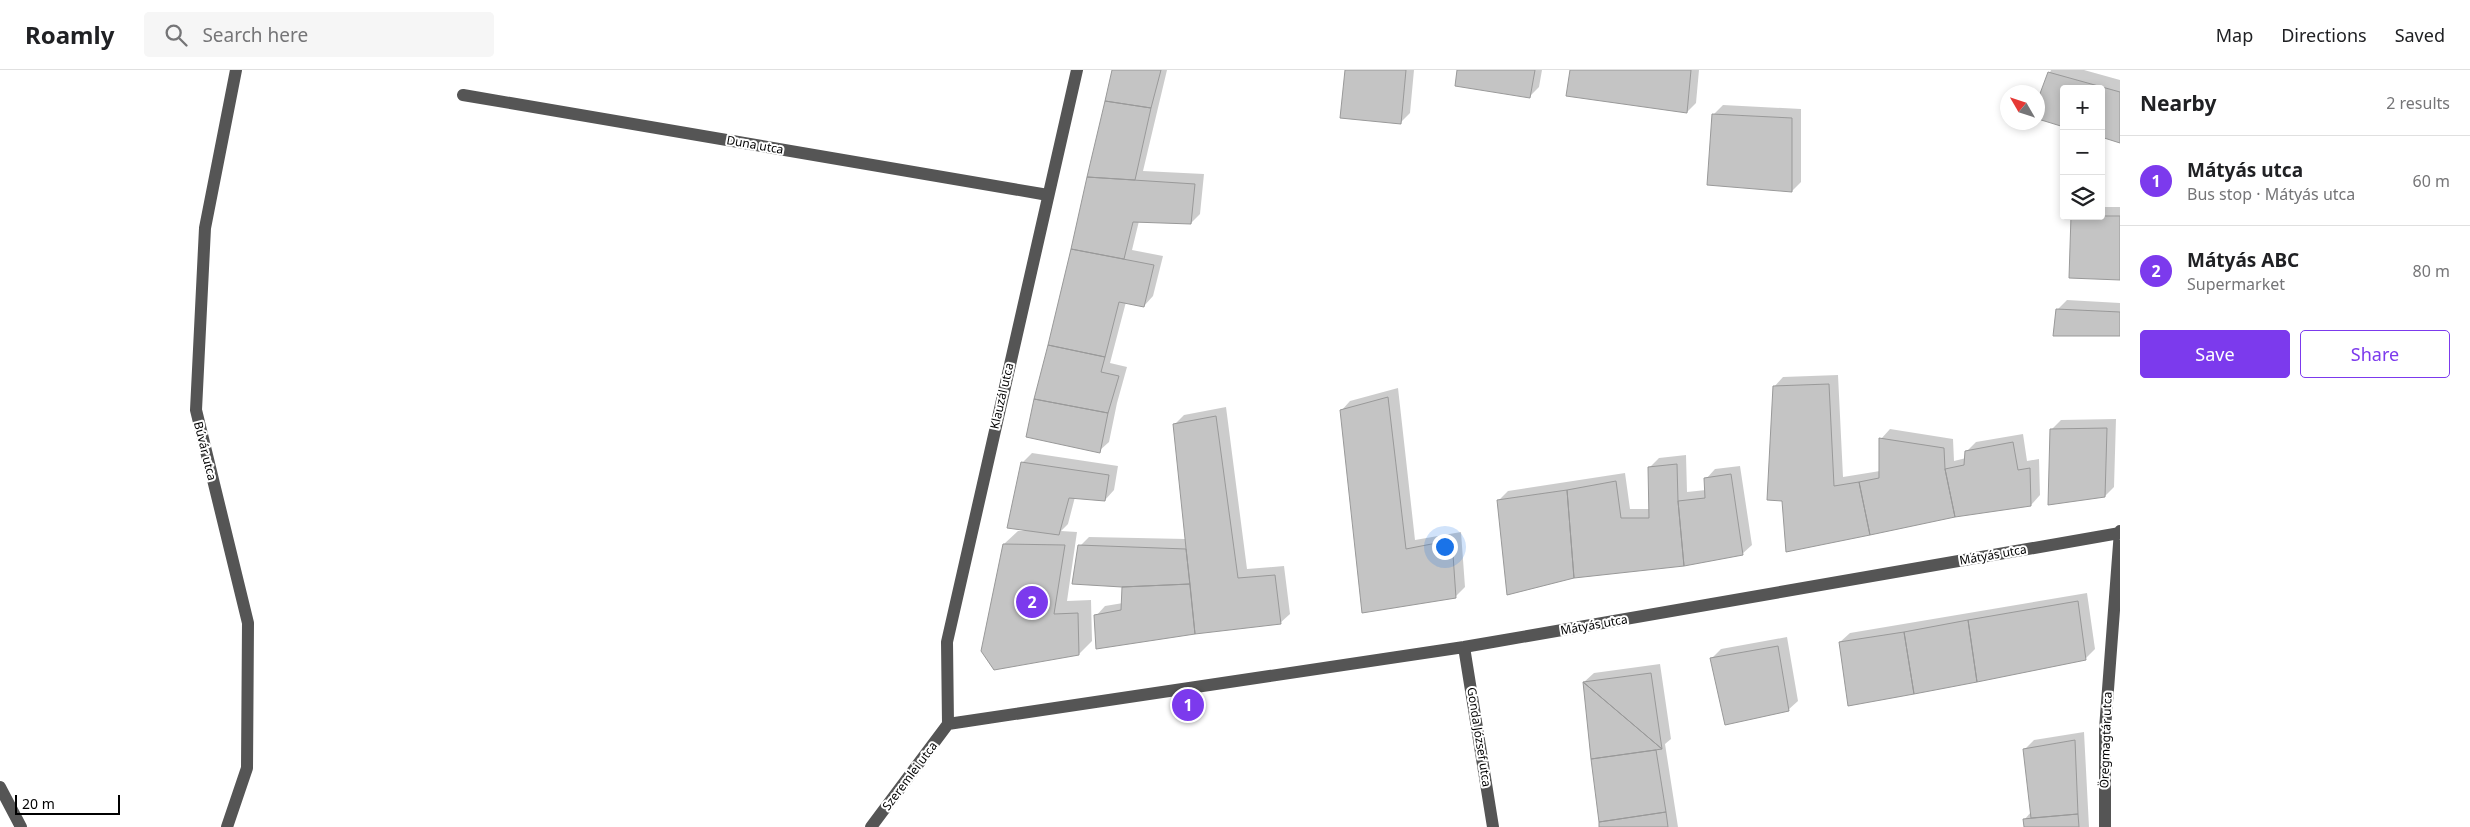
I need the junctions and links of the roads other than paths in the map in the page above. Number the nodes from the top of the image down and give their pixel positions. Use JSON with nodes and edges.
{"nodes":[{"id":1,"x":236,"y":70,"type":"edge"},
{"id":2,"x":1077,"y":70,"type":"edge"},
{"id":3,"x":463,"y":95,"type":"dead end"},
{"id":4,"x":1048,"y":195,"type":"junction"},
{"id":5,"x":2120,"y":532,"type":"edge"},
{"id":6,"x":1464,"y":647,"type":"junction"},
{"id":7,"x":948,"y":724,"type":"junction"},
{"id":8,"x":0,"y":787,"type":"edge"},
{"id":9,"x":21,"y":827,"type":"edge"},
{"id":10,"x":227,"y":827,"type":"edge"},
{"id":11,"x":871,"y":827,"type":"edge"},
{"id":12,"x":1493,"y":827,"type":"edge"},
{"id":13,"x":2104,"y":827,"type":"edge"}],
"edges":[{"from":1,"to":10,"type":"street","name":"Búvár utca"},
{"from":2,"to":4,"type":"street","name":"Klauzál utca"},
{"from":3,"to":4,"type":"street","name":"Duna utca"},
{"from":4,"to":7,"type":"street","name":"Klauzál utca"},
{"from":5,"to":6,"type":"street","name":"Mátyás utca"},
{"from":5,"to":13,"type":"street","name":"Öregmagtár utca"},
{"from":6,"to":7,"type":"street","name":"Mátyás utca"},
{"from":6,"to":12,"type":"street","name":"Gonda József utca"},
{"from":7,"to":11,"type":"street","name":"Szeremlei utca"},
{"from":8,"to":9,"type":"street"}]}
